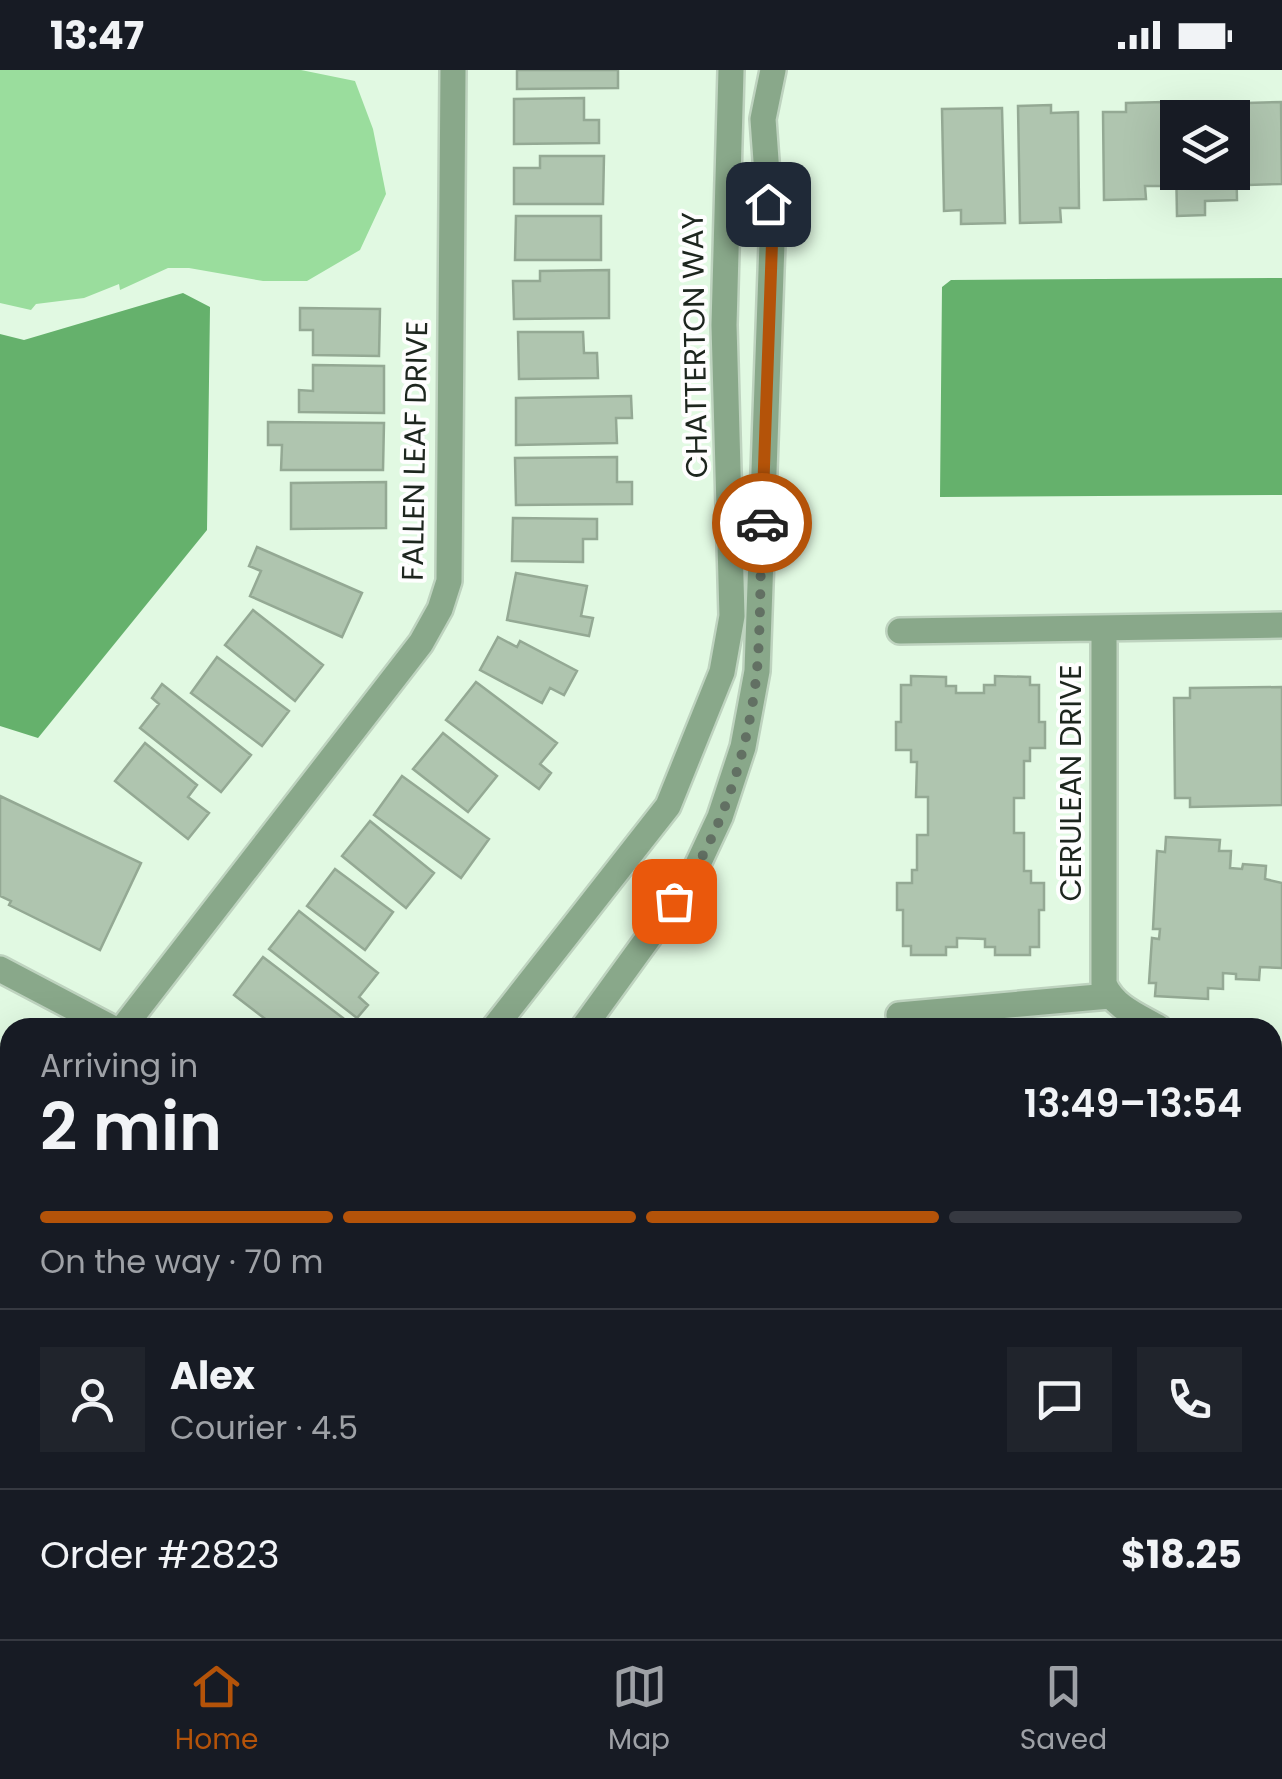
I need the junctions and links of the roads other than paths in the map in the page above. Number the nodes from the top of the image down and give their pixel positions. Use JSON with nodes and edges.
{"nodes":[{"id":1,"x":453,"y":70,"type":"edge"},
{"id":2,"x":731,"y":70,"type":"edge"},
{"id":3,"x":773,"y":70,"type":"edge"},
{"id":4,"x":1282,"y":625,"type":"edge"},
{"id":5,"x":1104,"y":628,"type":"junction"},
{"id":6,"x":900,"y":631,"type":"dead end"},
{"id":7,"x":0,"y":969,"type":"edge"},
{"id":8,"x":1109,"y":996,"type":"junction"},
{"id":9,"x":899,"y":1015,"type":"dead end"},
{"id":10,"x":93,"y":1018,"type":"edge"},
{"id":11,"x":132,"y":1018,"type":"edge"},
{"id":12,"x":502,"y":1018,"type":"edge"},
{"id":13,"x":590,"y":1018,"type":"edge"},
{"id":14,"x":1143,"y":1018,"type":"edge"}],
"edges":[{"from":1,"to":11,"type":"street","name":"FALLEN LEAF DRIVE"},
{"from":2,"to":12,"type":"street","name":"CHATTERTON WAY"},
{"from":3,"to":13,"type":"street"},
{"from":4,"to":5,"type":"street","name":"CERULEAN DRIVE"},
{"from":5,"to":6,"type":"street"},
{"from":5,"to":8,"type":"street","name":"CERULEAN DRIVE"},
{"from":7,"to":10,"type":"street"},
{"from":8,"to":9,"type":"street"},
{"from":8,"to":14,"type":"street"}]}
